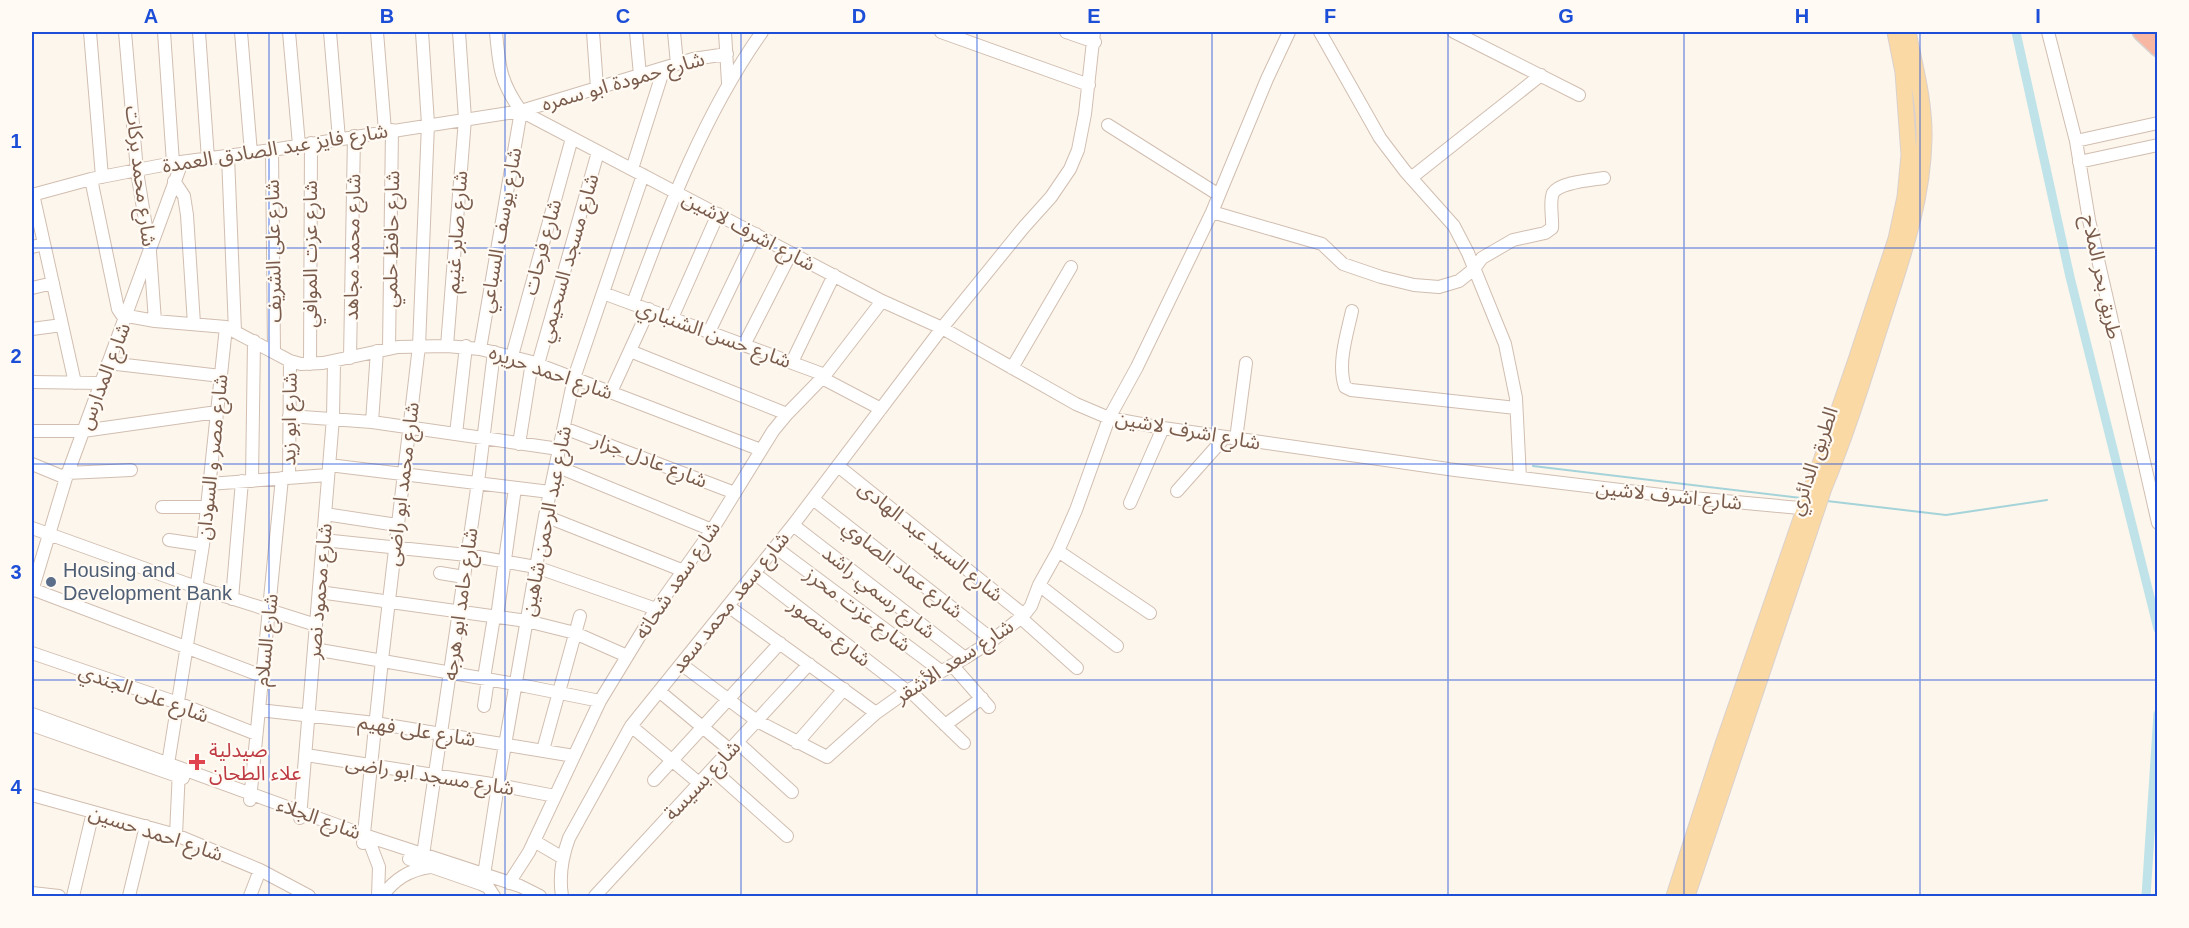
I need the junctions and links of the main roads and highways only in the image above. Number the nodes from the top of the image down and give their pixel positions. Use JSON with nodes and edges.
{"nodes":[{"id":1,"x":1895,"y":32,"type":"edge"},
{"id":2,"x":1908,"y":32,"type":"edge"},
{"id":3,"x":2141,"y":32,"type":"edge"},
{"id":4,"x":2157,"y":48,"type":"edge"},
{"id":5,"x":1818,"y":487,"type":"junction"},
{"id":6,"x":1811,"y":509,"type":"junction"},
{"id":7,"x":1674,"y":897,"type":"edge"},
{"id":8,"x":1687,"y":897,"type":"edge"}],
"edges":[{"from":1,"to":5,"type":"main road","name":"الطريق الدائري"},
{"from":2,"to":5,"type":"main road","name":"الطريق الدائري"},
{"from":3,"to":4,"type":"highway"},
{"from":5,"to":6,"type":"main road","name":"الطريق الدائري"},
{"from":6,"to":7,"type":"main road","name":"الطريق الدائري"},
{"from":6,"to":8,"type":"main road","name":"الطريق الدائري"}]}
